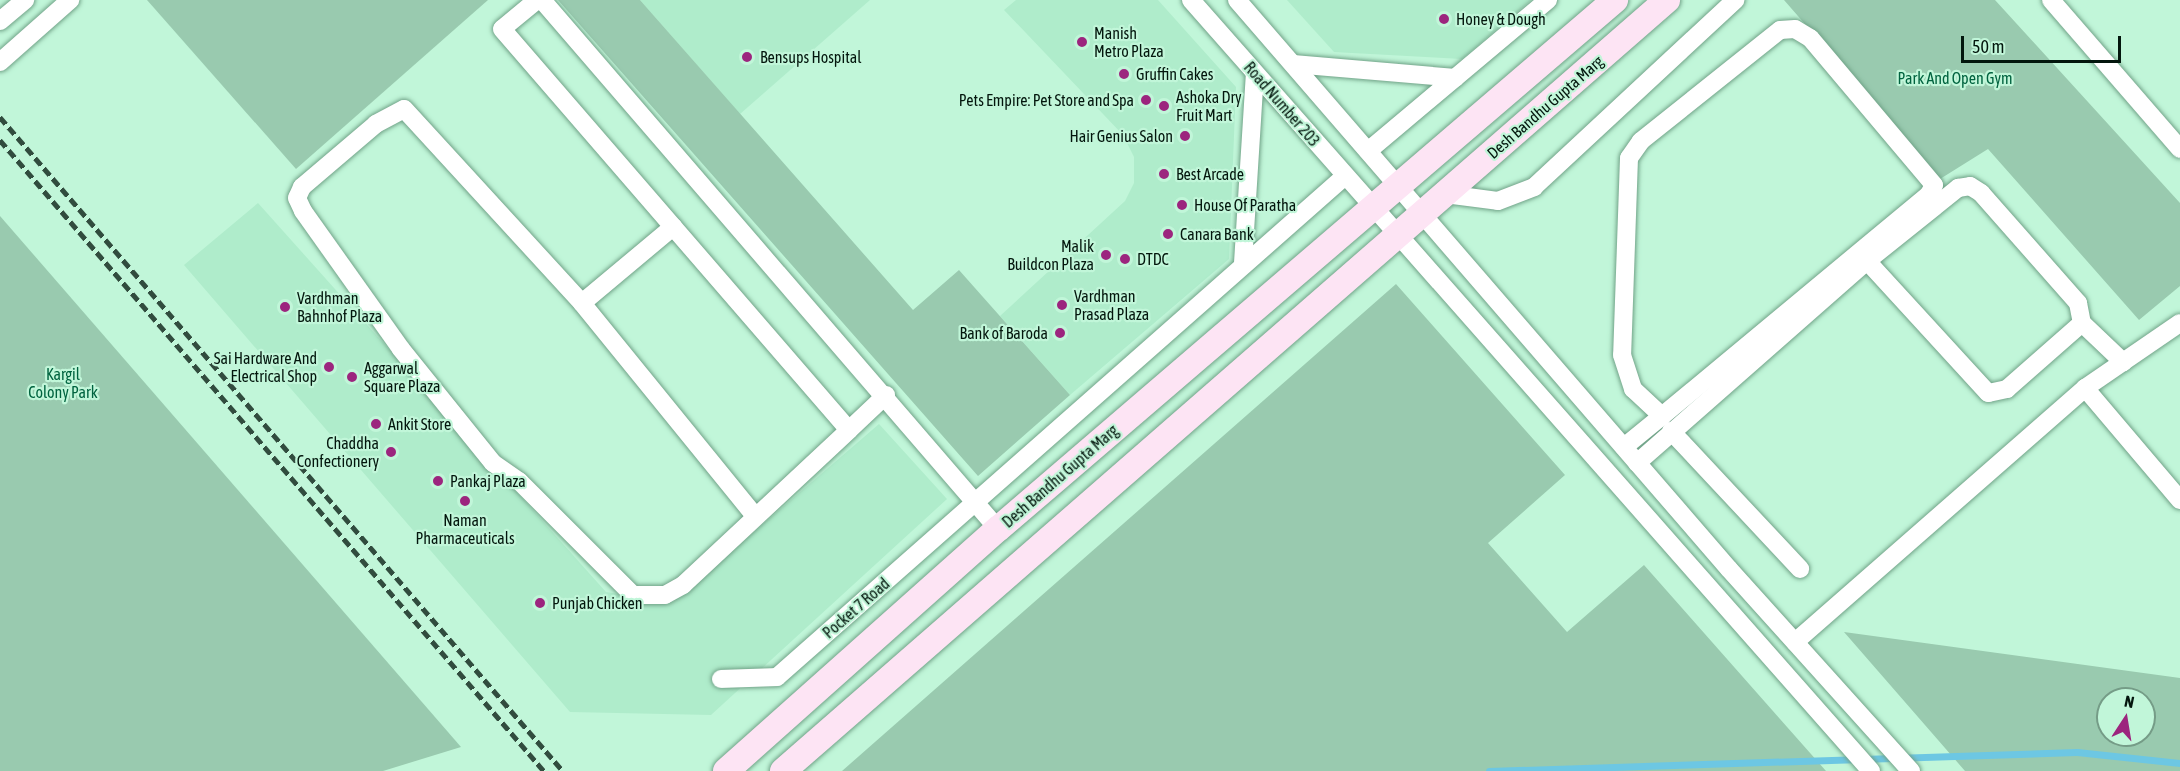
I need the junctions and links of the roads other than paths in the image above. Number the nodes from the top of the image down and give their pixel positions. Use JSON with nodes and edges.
{"nodes":[{"id":1,"x":25,"y":0,"type":"edge"},
{"id":2,"x":70,"y":0,"type":"edge"},
{"id":3,"x":540,"y":0,"type":"edge"},
{"id":4,"x":1191,"y":0,"type":"edge"},
{"id":5,"x":1237,"y":0,"type":"edge"},
{"id":6,"x":1548,"y":0,"type":"edge"},
{"id":7,"x":1615,"y":0,"type":"edge"},
{"id":8,"x":1667,"y":0,"type":"edge"},
{"id":9,"x":1735,"y":0,"type":"edge"},
{"id":10,"x":2051,"y":0,"type":"edge"},
{"id":11,"x":0,"y":21,"type":"edge"},
{"id":12,"x":0,"y":26,"type":"edge"},
{"id":13,"x":16,"y":48,"type":"junction"},
{"id":14,"x":0,"y":62,"type":"edge"},
{"id":15,"x":1293,"y":64,"type":"junction"},
{"id":16,"x":1255,"y":74,"type":"junction"},
{"id":17,"x":1455,"y":78,"type":"junction"},
{"id":18,"x":2180,"y":149,"type":"edge"},
{"id":19,"x":1368,"y":151,"type":"junction"},
{"id":20,"x":1345,"y":176,"type":"junction"},
{"id":21,"x":1400,"y":185,"type":"junction"},
{"id":22,"x":1445,"y":194,"type":"junction"},
{"id":23,"x":1373,"y":208,"type":"junction"},
{"id":24,"x":1423,"y":214,"type":"junction"},
{"id":25,"x":673,"y":227,"type":"junction"},
{"id":26,"x":1398,"y":234,"type":"junction"},
{"id":27,"x":1867,"y":261,"type":"junction"},
{"id":28,"x":1243,"y":263,"type":"junction"},
{"id":29,"x":582,"y":303,"type":"junction"},
{"id":30,"x":2082,"y":323,"type":"junction"},
{"id":31,"x":2180,"y":323,"type":"edge"},
{"id":32,"x":2123,"y":362,"type":"junction"},
{"id":33,"x":2085,"y":388,"type":"junction"},
{"id":34,"x":886,"y":395,"type":"junction"},
{"id":35,"x":1666,"y":423,"type":"junction"},
{"id":36,"x":849,"y":430,"type":"junction"},
{"id":37,"x":1624,"y":447,"type":"junction"},
{"id":38,"x":1637,"y":463,"type":"junction"},
{"id":39,"x":2180,"y":500,"type":"edge"},
{"id":40,"x":978,"y":504,"type":"junction"},
{"id":41,"x":754,"y":516,"type":"junction"},
{"id":42,"x":998,"y":529,"type":"junction"},
{"id":43,"x":1800,"y":569,"type":"dead end"},
{"id":44,"x":1795,"y":642,"type":"junction"},
{"id":45,"x":721,"y":679,"type":"dead end"},
{"id":46,"x":726,"y":771,"type":"edge"},
{"id":47,"x":783,"y":771,"type":"edge"},
{"id":48,"x":1871,"y":771,"type":"edge"},
{"id":49,"x":1911,"y":771,"type":"edge"}],
"edges":[{"from":1,"to":11,"type":"street"},
{"from":2,"to":13,"type":"street"},
{"from":3,"to":25,"type":"street"},
{"from":3,"to":34,"type":"street"},
{"from":4,"to":16,"type":"street","name":"Road Number 203"},
{"from":5,"to":15,"type":"street","name":"Road Number 203"},
{"from":6,"to":17,"type":"street"},
{"from":7,"to":21,"type":"street"},
{"from":8,"to":22,"type":"street","name":"Desh Bandhu Gupta Marg"},
{"from":9,"to":22,"type":"street"},
{"from":10,"to":18,"type":"street"},
{"from":12,"to":13,"type":"street"},
{"from":13,"to":14,"type":"street"},
{"from":15,"to":17,"type":"street"},
{"from":15,"to":19,"type":"street","name":"Road Number 203"},
{"from":16,"to":20,"type":"street","name":"Road Number 203"},
{"from":16,"to":28,"type":"street"},
{"from":17,"to":19,"type":"street"},
{"from":19,"to":21,"type":"street","name":"Road Number 203"},
{"from":20,"to":23,"type":"street","name":"Road Number 203"},
{"from":20,"to":28,"type":"street","name":"Pocket 7 Road"},
{"from":21,"to":23,"type":"street","name":"Desh Bandhu Gupta Marg"},
{"from":21,"to":24,"type":"street","name":"Road Number 203"},
{"from":22,"to":24,"type":"street","name":"Desh Bandhu Gupta Marg"},
{"from":23,"to":26,"type":"street","name":"Road Number 203"},
{"from":23,"to":42,"type":"street","name":"Desh Bandhu Gupta Marg"},
{"from":24,"to":26,"type":"street","name":"Desh Bandhu Gupta Marg"},
{"from":24,"to":37,"type":"street","name":"Road Number 203"},
{"from":25,"to":29,"type":"street"},
{"from":25,"to":36,"type":"street"},
{"from":26,"to":47,"type":"street"},
{"from":26,"to":48,"type":"street","name":"Road Number 203"},
{"from":27,"to":30,"type":"street"},
{"from":27,"to":30,"type":"street"},
{"from":27,"to":35,"type":"street"},
{"from":28,"to":40,"type":"street","name":"Pocket 7 Road"},
{"from":29,"to":41,"type":"street"},
{"from":29,"to":41,"type":"street"},
{"from":30,"to":32,"type":"street"},
{"from":31,"to":32,"type":"street"},
{"from":32,"to":33,"type":"street"},
{"from":33,"to":39,"type":"street"},
{"from":33,"to":44,"type":"street"},
{"from":34,"to":36,"type":"street"},
{"from":34,"to":40,"type":"street"},
{"from":35,"to":35,"type":"street"},
{"from":35,"to":37,"type":"street"},
{"from":35,"to":38,"type":"street"},
{"from":35,"to":43,"type":"street"},
{"from":36,"to":41,"type":"street"},
{"from":37,"to":38,"type":"street","name":"Road Number 203"},
{"from":38,"to":44,"type":"street","name":"Road Number 203"},
{"from":40,"to":42,"type":"street"},
{"from":40,"to":45,"type":"street","name":"Pocket 7 Road"},
{"from":42,"to":46,"type":"street","name":"Desh Bandhu Gupta Marg"},
{"from":44,"to":49,"type":"street","name":"Road Number 203"}]}
